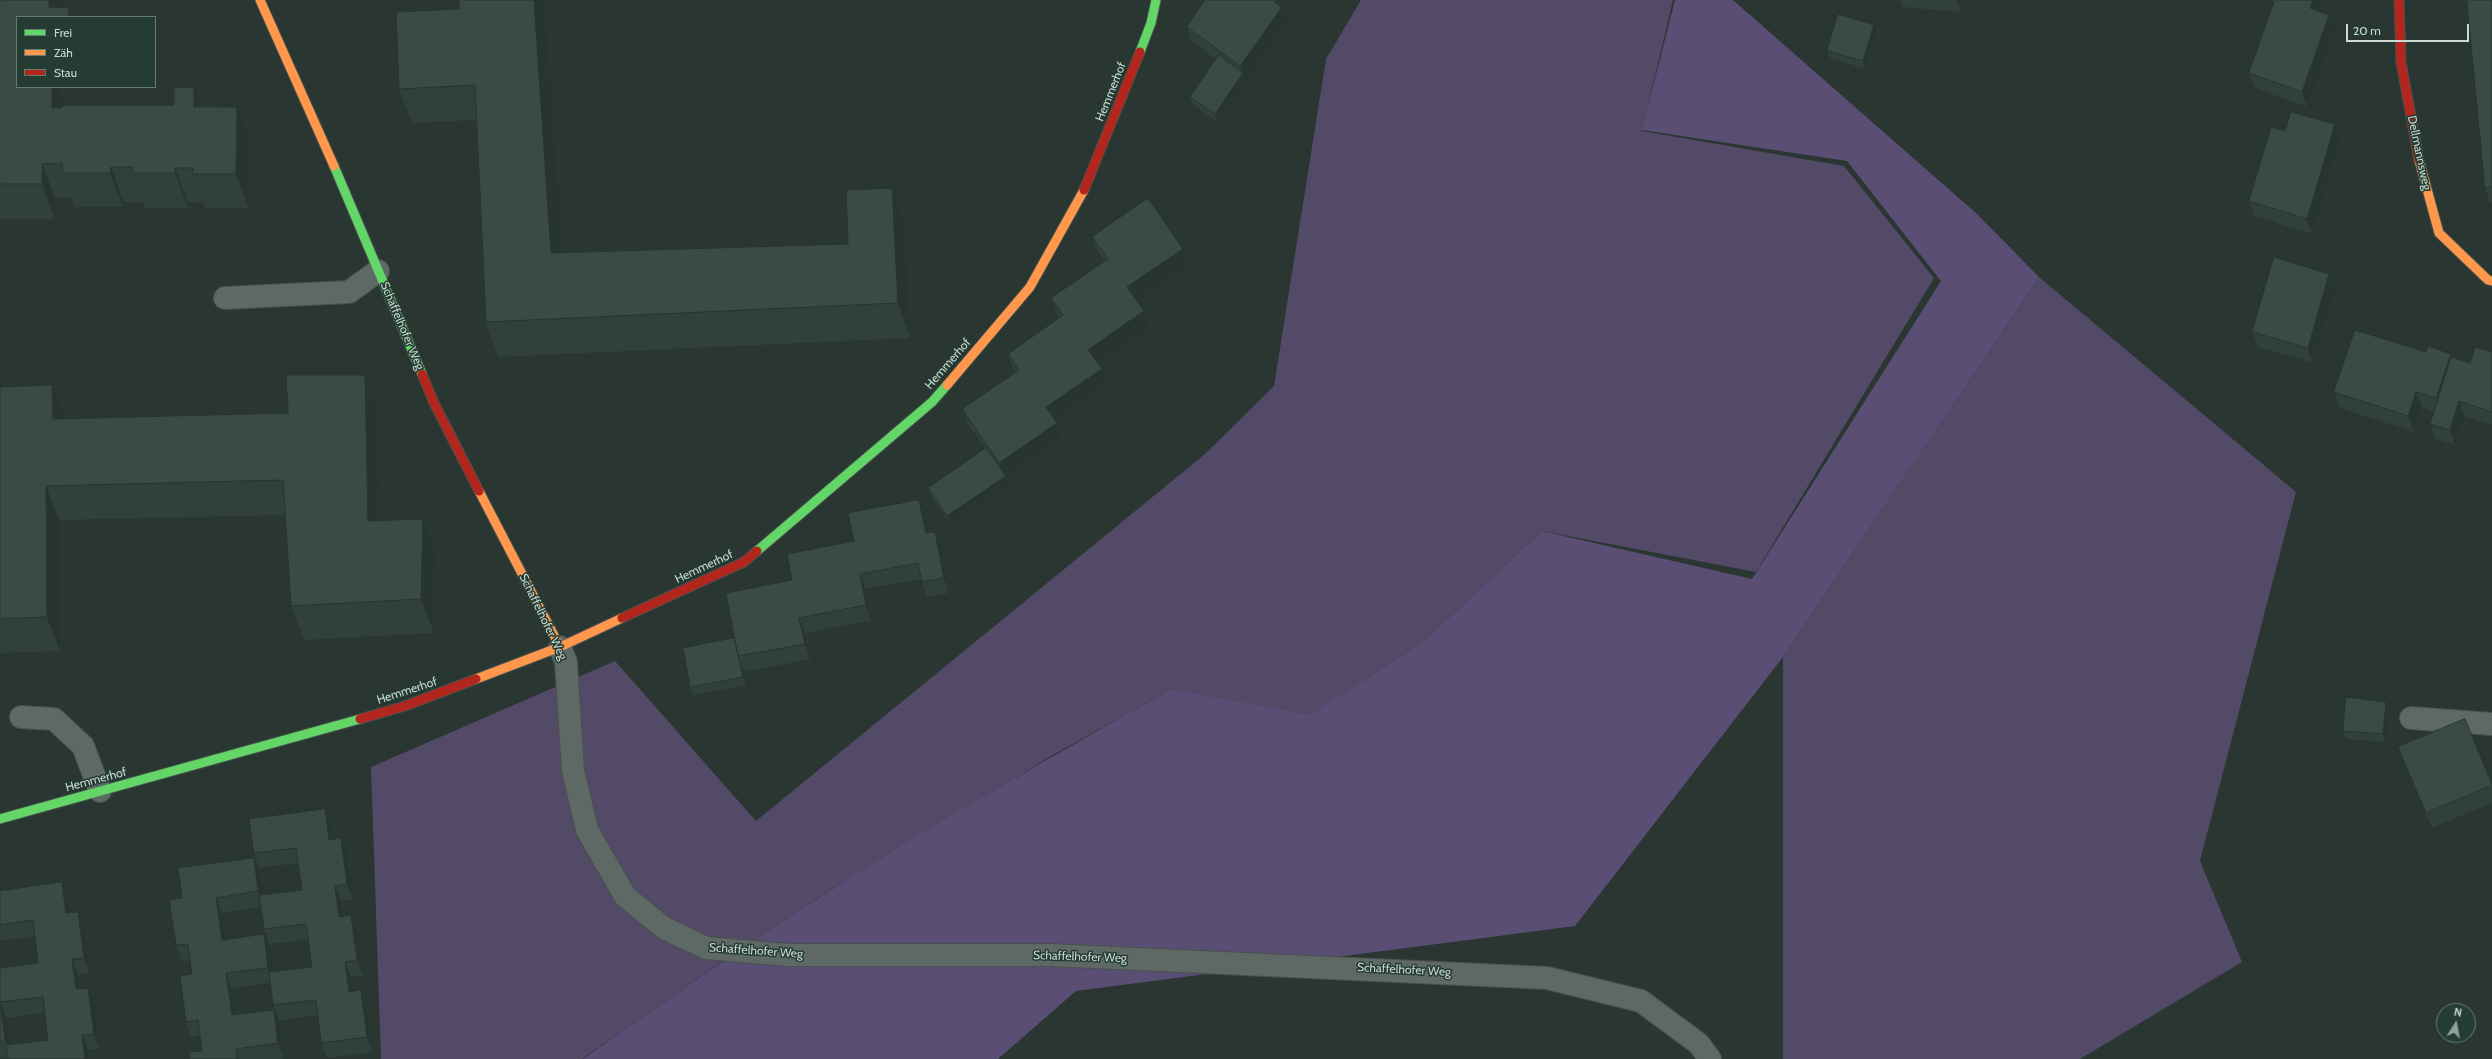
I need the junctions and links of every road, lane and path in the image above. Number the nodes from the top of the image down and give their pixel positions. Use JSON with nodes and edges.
{"nodes":[{"id":1,"x":260,"y":0,"type":"edge"},
{"id":2,"x":1156,"y":0,"type":"edge"},
{"id":3,"x":2399,"y":0,"type":"edge"},
{"id":4,"x":378,"y":271,"type":"junction"},
{"id":5,"x":2492,"y":281,"type":"edge"},
{"id":6,"x":225,"y":298,"type":"dead end"},
{"id":7,"x":560,"y":647,"type":"junction"},
{"id":8,"x":21,"y":717,"type":"dead end"},
{"id":9,"x":2411,"y":718,"type":"dead end"},
{"id":10,"x":2492,"y":724,"type":"edge"},
{"id":11,"x":100,"y":791,"type":"junction"},
{"id":12,"x":0,"y":819,"type":"edge"},
{"id":13,"x":1710,"y":1059,"type":"edge"}],
"edges":[{"from":1,"to":4,"type":"street","name":"Schaffelhofer Weg"},
{"from":2,"to":7,"type":"street","name":"Hemmerhof"},
{"from":3,"to":5,"type":"street","name":"Dellmannsweg"},
{"from":4,"to":6,"type":"lane"},
{"from":4,"to":7,"type":"street","name":"Schaffelhofer Weg"},
{"from":7,"to":11,"type":"street","name":"Hemmerhof"},
{"from":7,"to":13,"type":"lane","name":"Schaffelhofer Weg"},
{"from":8,"to":11,"type":"lane"},
{"from":9,"to":10,"type":"lane"},
{"from":11,"to":12,"type":"street","name":"Hemmerhof"}]}
